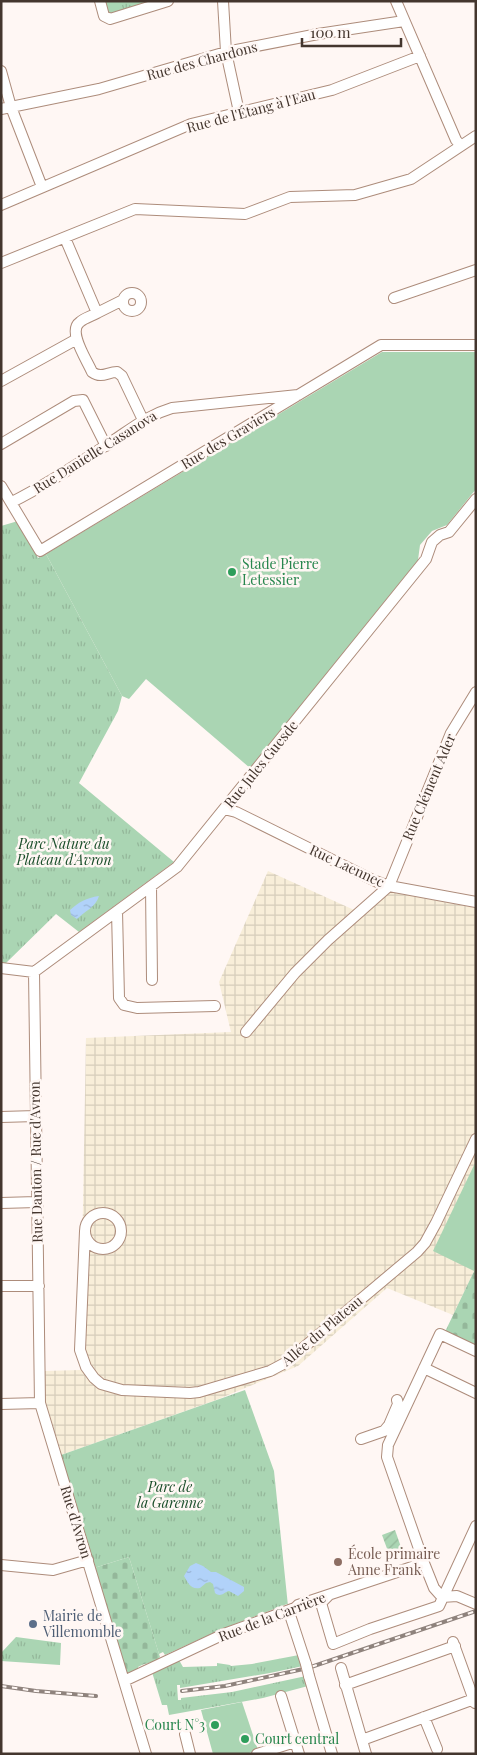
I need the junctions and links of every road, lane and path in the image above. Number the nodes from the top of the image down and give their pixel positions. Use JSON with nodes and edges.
{"nodes":[{"id":1,"x":100,"y":1,"type":"edge"},
{"id":2,"x":168,"y":1,"type":"edge"},
{"id":3,"x":223,"y":1,"type":"edge"},
{"id":4,"x":396,"y":1,"type":"edge"},
{"id":5,"x":404,"y":21,"type":"junction"},
{"id":6,"x":226,"y":52,"type":"junction"},
{"id":7,"x":420,"y":56,"type":"junction"},
{"id":8,"x":1,"y":71,"type":"edge"},
{"id":9,"x":4,"y":88,"type":"edge"},
{"id":10,"x":6,"y":108,"type":"edge"},
{"id":11,"x":239,"y":112,"type":"junction"},
{"id":12,"x":476,"y":136,"type":"edge"},
{"id":13,"x":461,"y":146,"type":"junction"},
{"id":14,"x":42,"y":187,"type":"junction"},
{"id":15,"x":1,"y":205,"type":"edge"},
{"id":16,"x":65,"y":238,"type":"junction"},
{"id":17,"x":1,"y":263,"type":"edge"},
{"id":18,"x":476,"y":270,"type":"edge"},
{"id":19,"x":394,"y":298,"type":"dead end"},
{"id":20,"x":123,"y":300,"type":"dead end"},
{"id":21,"x":97,"y":313,"type":"junction"},
{"id":22,"x":77,"y":339,"type":"junction"},
{"id":23,"x":476,"y":345,"type":"edge"},
{"id":24,"x":1,"y":381,"type":"edge"},
{"id":25,"x":299,"y":395,"type":"junction"},
{"id":26,"x":143,"y":420,"type":"junction"},
{"id":27,"x":1,"y":444,"type":"edge"},
{"id":28,"x":106,"y":446,"type":"junction"},
{"id":29,"x":1,"y":486,"type":"edge"},
{"id":30,"x":476,"y":499,"type":"edge"},
{"id":31,"x":12,"y":503,"type":"junction"},
{"id":32,"x":476,"y":692,"type":"edge"},
{"id":33,"x":224,"y":809,"type":"junction"},
{"id":34,"x":151,"y":886,"type":"junction"},
{"id":35,"x":389,"y":886,"type":"junction"},
{"id":36,"x":476,"y":902,"type":"edge"},
{"id":37,"x":117,"y":911,"type":"junction"},
{"id":38,"x":1,"y":968,"type":"edge"},
{"id":39,"x":34,"y":972,"type":"junction"},
{"id":40,"x":152,"y":980,"type":"dead end"},
{"id":41,"x":215,"y":1006,"type":"dead end"},
{"id":42,"x":246,"y":1032,"type":"dead end"},
{"id":43,"x":36,"y":1116,"type":"junction"},
{"id":44,"x":1,"y":1117,"type":"edge"},
{"id":45,"x":476,"y":1139,"type":"edge"},
{"id":46,"x":37,"y":1202,"type":"junction"},
{"id":47,"x":1,"y":1203,"type":"edge"},
{"id":48,"x":84,"y":1231,"type":"junction"},
{"id":49,"x":98,"y":1248,"type":"junction"},
{"id":50,"x":84,"y":1260,"type":"junction"},
{"id":51,"x":1,"y":1286,"type":"edge"},
{"id":52,"x":39,"y":1286,"type":"junction"},
{"id":53,"x":476,"y":1351,"type":"edge"},
{"id":54,"x":424,"y":1368,"type":"junction"},
{"id":55,"x":476,"y":1393,"type":"edge"},
{"id":56,"x":398,"y":1400,"type":"dead end"},
{"id":57,"x":40,"y":1403,"type":"junction"},
{"id":58,"x":1,"y":1404,"type":"edge"},
{"id":59,"x":393,"y":1426,"type":"junction"},
{"id":60,"x":361,"y":1440,"type":"dead end"},
{"id":61,"x":476,"y":1526,"type":"edge"},
{"id":62,"x":88,"y":1560,"type":"junction"},
{"id":63,"x":424,"y":1563,"type":"junction"},
{"id":64,"x":1,"y":1565,"type":"edge"},
{"id":65,"x":329,"y":1595,"type":"junction"},
{"id":66,"x":442,"y":1597,"type":"junction"},
{"id":67,"x":476,"y":1604,"type":"edge"},
{"id":68,"x":293,"y":1613,"type":"junction"},
{"id":69,"x":341,"y":1668,"type":"dead end"},
{"id":70,"x":124,"y":1681,"type":"junction"},
{"id":71,"x":345,"y":1685,"type":"junction"},
{"id":72,"x":281,"y":1696,"type":"dead end"},
{"id":73,"x":475,"y":1702,"type":"edge"},
{"id":74,"x":424,"y":1717,"type":"junction"},
{"id":75,"x":186,"y":1734,"type":"dead end"},
{"id":76,"x":362,"y":1740,"type":"junction"},
{"id":77,"x":295,"y":1742,"type":"junction"},
{"id":78,"x":437,"y":1749,"type":"dead end"},
{"id":79,"x":146,"y":1754,"type":"edge"},
{"id":80,"x":190,"y":1754,"type":"edge"},
{"id":81,"x":257,"y":1754,"type":"edge"},
{"id":82,"x":299,"y":1754,"type":"edge"},
{"id":83,"x":332,"y":1754,"type":"edge"},
{"id":84,"x":366,"y":1754,"type":"edge"}],
"edges":[{"from":1,"to":2,"type":"street"},
{"from":3,"to":6,"type":"street"},
{"from":4,"to":5,"type":"street"},
{"from":5,"to":6,"type":"street","name":"Rue des Chardons"},
{"from":5,"to":7,"type":"street"},
{"from":6,"to":10,"type":"street","name":"Rue des Chardons"},
{"from":6,"to":11,"type":"street"},
{"from":7,"to":11,"type":"street","name":"Rue de l'Étang à l'Eau"},
{"from":7,"to":13,"type":"street"},
{"from":8,"to":9,"type":"street"},
{"from":9,"to":10,"type":"street"},
{"from":10,"to":14,"type":"street"},
{"from":11,"to":14,"type":"street","name":"Rue de l'Étang à l'Eau"},
{"from":12,"to":13,"type":"street"},
{"from":13,"to":16,"type":"street"},
{"from":14,"to":15,"type":"street","name":"Rue de l'Étang à l'Eau"},
{"from":16,"to":17,"type":"street"},
{"from":16,"to":21,"type":"street"},
{"from":18,"to":19,"type":"street"},
{"from":20,"to":21,"type":"street"},
{"from":21,"to":22,"type":"street"},
{"from":22,"to":24,"type":"street"},
{"from":22,"to":26,"type":"street"},
{"from":23,"to":25,"type":"street","name":"Rue des Graviers"},
{"from":25,"to":26,"type":"street","name":"Rue Danielle Casanova"},
{"from":25,"to":31,"type":"street","name":"Rue des Graviers"},
{"from":26,"to":28,"type":"street","name":"Rue Danielle Casanova"},
{"from":27,"to":28,"type":"street"},
{"from":28,"to":31,"type":"street","name":"Rue Danielle Casanova"},
{"from":29,"to":31,"type":"street"},
{"from":30,"to":33,"type":"street","name":"Rue Jules Guesde"},
{"from":32,"to":35,"type":"street","name":"Rue Clément Ader"},
{"from":33,"to":34,"type":"street","name":"Rue Jules Guesde"},
{"from":33,"to":35,"type":"street","name":"Rue Laennec"},
{"from":34,"to":37,"type":"street","name":"Rue Jules Guesde"},
{"from":34,"to":40,"type":"street"},
{"from":35,"to":36,"type":"street","name":"Rue Laennec"},
{"from":35,"to":42,"type":"street"},
{"from":37,"to":39,"type":"street","name":"Rue Jules Guesde"},
{"from":37,"to":41,"type":"street"},
{"from":38,"to":39,"type":"street"},
{"from":39,"to":43,"type":"street","name":"Rue Danton / Rue d'Avron"},
{"from":43,"to":44,"type":"street"},
{"from":43,"to":46,"type":"street","name":"Rue Danton / Rue d'Avron"},
{"from":45,"to":50,"type":"street","name":"Allée du Plateau"},
{"from":46,"to":47,"type":"street"},
{"from":46,"to":52,"type":"street","name":"Rue Danton / Rue d'Avron"},
{"from":48,"to":49,"type":"street"},
{"from":48,"to":49,"type":"street"},
{"from":48,"to":50,"type":"street","name":"Allée du Plateau"},
{"from":49,"to":50,"type":"street"},
{"from":51,"to":52,"type":"street"},
{"from":52,"to":57,"type":"street","name":"Rue d'Avron"},
{"from":53,"to":54,"type":"street"},
{"from":54,"to":55,"type":"street"},
{"from":54,"to":59,"type":"street"},
{"from":56,"to":59,"type":"street"},
{"from":57,"to":58,"type":"street"},
{"from":57,"to":62,"type":"street","name":"Rue d'Avron"},
{"from":59,"to":60,"type":"street"},
{"from":59,"to":63,"type":"street"},
{"from":61,"to":66,"type":"street"},
{"from":62,"to":64,"type":"street"},
{"from":62,"to":70,"type":"street","name":"Rue d'Avron"},
{"from":63,"to":65,"type":"street","name":"Rue de la Carrière"},
{"from":63,"to":66,"type":"street"},
{"from":65,"to":66,"type":"street"},
{"from":65,"to":68,"type":"street","name":"Rue de la Carrière"},
{"from":66,"to":67,"type":"street"},
{"from":68,"to":70,"type":"street","name":"Rue de la Carrière"},
{"from":68,"to":83,"type":"street","bridge":true},
{"from":69,"to":71,"type":"street"},
{"from":70,"to":79,"type":"street","name":"Rue d'Avron"},
{"from":71,"to":73,"type":"street"},
{"from":71,"to":76,"type":"street"},
{"from":72,"to":77,"type":"street"},
{"from":73,"to":74,"type":"street"},
{"from":74,"to":76,"type":"street"},
{"from":74,"to":78,"type":"street"},
{"from":75,"to":80,"type":"street"},
{"from":76,"to":84,"type":"street"},
{"from":77,"to":81,"type":"street"},
{"from":77,"to":82,"type":"street"}]}
